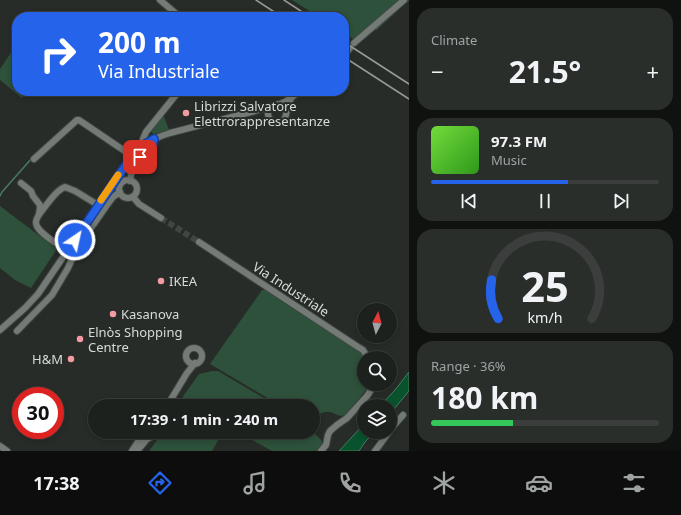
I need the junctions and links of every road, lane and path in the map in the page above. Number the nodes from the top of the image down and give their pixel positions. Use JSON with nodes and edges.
{"nodes":[{"id":1,"x":160,"y":0,"type":"edge"},
{"id":2,"x":404,"y":0,"type":"edge"},
{"id":3,"x":174,"y":12,"type":"edge"},
{"id":4,"x":350,"y":48,"type":"dead end"},
{"id":5,"x":175,"y":96,"type":"edge"},
{"id":6,"x":292,"y":96,"type":"edge"},
{"id":7,"x":294,"y":96,"type":"edge"},
{"id":8,"x":275,"y":105,"type":"junction"},
{"id":9,"x":254,"y":112,"type":"junction"},
{"id":10,"x":286,"y":112,"type":"junction"},
{"id":11,"x":268,"y":113,"type":"junction"},
{"id":12,"x":154,"y":139,"type":"junction"},
{"id":13,"x":142,"y":146,"type":"junction"},
{"id":14,"x":132,"y":156,"type":"junction"},
{"id":15,"x":34,"y":159,"type":"dead end"},
{"id":16,"x":130,"y":181,"type":"junction"},
{"id":17,"x":21,"y":183,"type":"dead end"},
{"id":18,"x":120,"y":192,"type":"junction"},
{"id":19,"x":133,"y":197,"type":"junction"},
{"id":20,"x":98,"y":205,"type":"junction"},
{"id":21,"x":39,"y":214,"type":"junction"},
{"id":22,"x":161,"y":218,"type":"tunnel mouth"},
{"id":23,"x":199,"y":242,"type":"tunnel mouth"},
{"id":24,"x":67,"y":251,"type":"junction"},
{"id":25,"x":0,"y":330,"type":"edge"},
{"id":26,"x":17,"y":331,"type":"dead end"},
{"id":27,"x":364,"y":351,"type":"edge"},
{"id":28,"x":188,"y":360,"type":"junction"},
{"id":29,"x":195,"y":363,"type":"junction"},
{"id":30,"x":187,"y":373,"type":"junction"},
{"id":31,"x":370,"y":391,"type":"edge"},
{"id":32,"x":171,"y":399,"type":"edge"},
{"id":33,"x":403,"y":415,"type":"dead end"},
{"id":34,"x":397,"y":422,"type":"edge"},
{"id":35,"x":139,"y":439,"type":"edge"},
{"id":36,"x":146,"y":439,"type":"edge"},
{"id":37,"x":383,"y":439,"type":"edge"},
{"id":38,"x":0,"y":446,"type":"edge"},
{"id":39,"x":6,"y":451,"type":"edge"},
{"id":40,"x":132,"y":451,"type":"edge"},
{"id":41,"x":137,"y":451,"type":"edge"},
{"id":42,"x":321,"y":451,"type":"edge"},
{"id":43,"x":375,"y":451,"type":"edge"}],
"edges":[{"from":1,"to":3,"type":"street"},
{"from":2,"to":4,"type":"street"},
{"from":5,"to":13,"type":"street"},
{"from":6,"to":8,"type":"street"},
{"from":7,"to":10,"type":"street"},
{"from":8,"to":9,"type":"street"},
{"from":8,"to":10,"type":"street"},
{"from":8,"to":11,"type":"street"},
{"from":9,"to":11,"type":"street"},
{"from":9,"to":12,"type":"street"},
{"from":10,"to":11,"type":"street"},
{"from":12,"to":13,"type":"street"},
{"from":12,"to":16,"type":"street"},
{"from":13,"to":14,"type":"street"},
{"from":14,"to":15,"type":"street"},
{"from":14,"to":20,"type":"street"},
{"from":16,"to":18,"type":"street"},
{"from":16,"to":19,"type":"street"},
{"from":17,"to":21,"type":"street"},
{"from":18,"to":19,"type":"street"},
{"from":18,"to":26,"type":"street"},
{"from":19,"to":22,"type":"street"},
{"from":20,"to":21,"type":"street"},
{"from":20,"to":24,"type":"street"},
{"from":21,"to":24,"type":"street"},
{"from":23,"to":27,"type":"street","name":"Via Industriale"},
{"from":24,"to":25,"type":"street"},
{"from":28,"to":29,"type":"street"},
{"from":28,"to":29,"type":"street"},
{"from":28,"to":30,"type":"street"},
{"from":29,"to":30,"type":"street"},
{"from":30,"to":32,"type":"street"},
{"from":31,"to":42,"type":"street"},
{"from":33,"to":34,"type":"street"},
{"from":35,"to":40,"type":"street"},
{"from":36,"to":41,"type":"street"},
{"from":37,"to":43,"type":"street"},
{"from":38,"to":39,"type":"street"}]}
